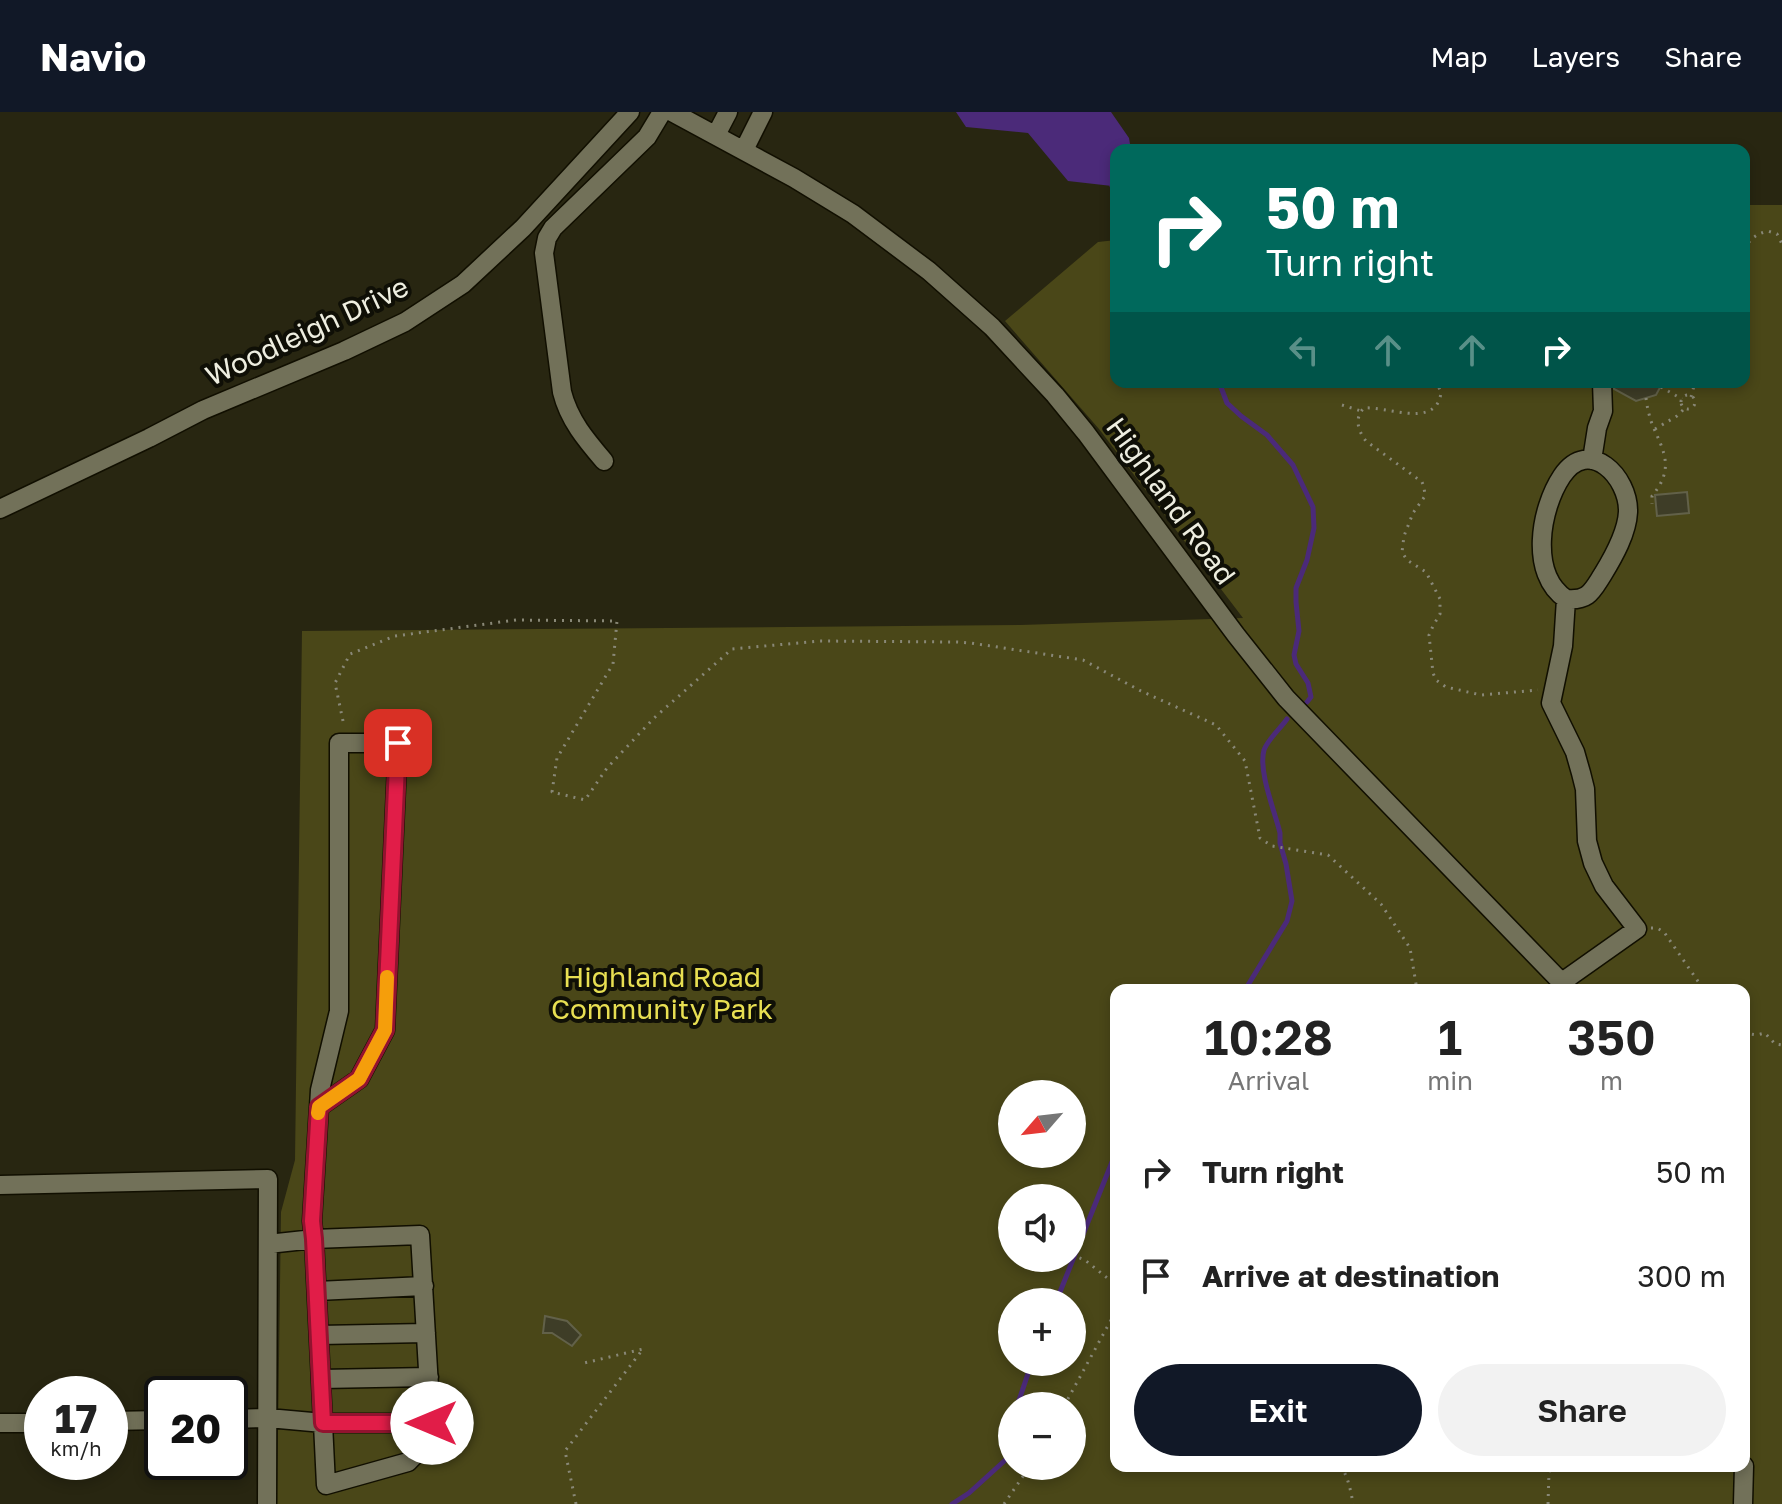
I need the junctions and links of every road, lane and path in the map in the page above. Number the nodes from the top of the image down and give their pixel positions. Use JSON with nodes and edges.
{"nodes":[{"id":1,"x":630,"y":112,"type":"edge"},
{"id":2,"x":662,"y":112,"type":"edge"},
{"id":3,"x":672,"y":112,"type":"edge"},
{"id":4,"x":728,"y":112,"type":"edge"},
{"id":5,"x":763,"y":112,"type":"edge"},
{"id":6,"x":716,"y":135,"type":"junction"},
{"id":7,"x":744,"y":150,"type":"junction"},
{"id":8,"x":1750,"y":240,"type":"edge"},
{"id":9,"x":1782,"y":244,"type":"edge"},
{"id":10,"x":1439,"y":388,"type":"edge"},
{"id":11,"x":1602,"y":388,"type":"edge"},
{"id":12,"x":1663,"y":388,"type":"edge"},
{"id":13,"x":1693,"y":388,"type":"edge"},
{"id":14,"x":1691,"y":397,"type":"junction"},
{"id":15,"x":1646,"y":398,"type":"dead end"},
{"id":16,"x":1682,"y":399,"type":"junction"},
{"id":17,"x":1342,"y":405,"type":"dead end"},
{"id":18,"x":1685,"y":408,"type":"junction"},
{"id":19,"x":1361,"y":411,"type":"junction"},
{"id":20,"x":1655,"y":429,"type":"junction"},
{"id":21,"x":1592,"y":460,"type":"junction"},
{"id":22,"x":604,"y":461,"type":"dead end"},
{"id":23,"x":1652,"y":504,"type":"dead end"},
{"id":24,"x":0,"y":509,"type":"edge"},
{"id":25,"x":1566,"y":599,"type":"junction"},
{"id":26,"x":1554,"y":689,"type":"junction"},
{"id":27,"x":343,"y":721,"type":"dead end"},
{"id":28,"x":1637,"y":929,"type":"junction"},
{"id":29,"x":1416,"y":984,"type":"edge"},
{"id":30,"x":1564,"y":984,"type":"edge"},
{"id":31,"x":1568,"y":984,"type":"edge"},
{"id":32,"x":1700,"y":984,"type":"edge"},
{"id":33,"x":1750,"y":1034,"type":"edge"},
{"id":34,"x":1782,"y":1045,"type":"edge"},
{"id":35,"x":319,"y":1107,"type":"junction"},
{"id":36,"x":0,"y":1185,"type":"edge"},
{"id":37,"x":314,"y":1239,"type":"junction"},
{"id":38,"x":268,"y":1244,"type":"junction"},
{"id":39,"x":1086,"y":1261,"type":"edge"},
{"id":40,"x":1110,"y":1280,"type":"edge"},
{"id":41,"x":424,"y":1286,"type":"junction"},
{"id":42,"x":317,"y":1291,"type":"junction"},
{"id":43,"x":1110,"y":1322,"type":"edge"},
{"id":44,"x":426,"y":1333,"type":"junction"},
{"id":45,"x":319,"y":1335,"type":"junction"},
{"id":46,"x":580,"y":1364,"type":"dead end"},
{"id":47,"x":429,"y":1377,"type":"junction"},
{"id":48,"x":321,"y":1379,"type":"junction"},
{"id":49,"x":1072,"y":1392,"type":"edge"},
{"id":50,"x":268,"y":1418,"type":"junction"},
{"id":51,"x":248,"y":1419,"type":"edge"},
{"id":52,"x":0,"y":1423,"type":"edge"},
{"id":53,"x":24,"y":1423,"type":"edge"},
{"id":54,"x":323,"y":1423,"type":"junction"},
{"id":55,"x":432,"y":1423,"type":"junction"},
{"id":56,"x":1343,"y":1472,"type":"edge"},
{"id":57,"x":1549,"y":1472,"type":"edge"},
{"id":58,"x":1744,"y":1472,"type":"edge"},
{"id":59,"x":1020,"y":1480,"type":"edge"},
{"id":60,"x":267,"y":1504,"type":"edge"},
{"id":61,"x":576,"y":1504,"type":"edge"},
{"id":62,"x":1004,"y":1504,"type":"edge"},
{"id":63,"x":1353,"y":1504,"type":"edge"},
{"id":64,"x":1548,"y":1504,"type":"edge"},
{"id":65,"x":1743,"y":1504,"type":"edge"}],
"edges":[{"from":1,"to":24,"type":"street","name":"Woodleigh Drive"},
{"from":2,"to":22,"type":"street"},
{"from":3,"to":6,"type":"street","name":"Highland Road"},
{"from":4,"to":6,"type":"street"},
{"from":5,"to":7,"type":"street"},
{"from":6,"to":7,"type":"street","name":"Highland Road"},
{"from":7,"to":30,"type":"street","name":"Highland Road"},
{"from":8,"to":9,"type":"path"},
{"from":10,"to":19,"type":"path"},
{"from":11,"to":21,"type":"street"},
{"from":12,"to":16,"type":"path"},
{"from":13,"to":14,"type":"path"},
{"from":14,"to":16,"type":"path"},
{"from":14,"to":18,"type":"path"},
{"from":15,"to":20,"type":"path"},
{"from":16,"to":18,"type":"path"},
{"from":17,"to":19,"type":"path"},
{"from":18,"to":20,"type":"path"},
{"from":19,"to":26,"type":"path"},
{"from":20,"to":23,"type":"path"},
{"from":21,"to":25,"type":"street"},
{"from":21,"to":25,"type":"street"},
{"from":25,"to":26,"type":"street"},
{"from":26,"to":28,"type":"street"},
{"from":27,"to":29,"type":"path"},
{"from":28,"to":31,"type":"street"},
{"from":28,"to":32,"type":"path"},
{"from":33,"to":34,"type":"path"},
{"from":35,"to":35,"type":"street"},
{"from":35,"to":37,"type":"street"},
{"from":36,"to":38,"type":"street"},
{"from":37,"to":38,"type":"street"},
{"from":37,"to":41,"type":"street"},
{"from":37,"to":42,"type":"street"},
{"from":38,"to":50,"type":"street"},
{"from":39,"to":40,"type":"path"},
{"from":41,"to":42,"type":"street"},
{"from":41,"to":44,"type":"street"},
{"from":42,"to":45,"type":"street"},
{"from":43,"to":49,"type":"path"},
{"from":44,"to":45,"type":"street"},
{"from":44,"to":47,"type":"street"},
{"from":45,"to":48,"type":"street"},
{"from":46,"to":61,"type":"path"},
{"from":47,"to":48,"type":"street"},
{"from":47,"to":55,"type":"street"},
{"from":48,"to":54,"type":"street"},
{"from":50,"to":51,"type":"street"},
{"from":50,"to":54,"type":"street"},
{"from":50,"to":60,"type":"street"},
{"from":52,"to":53,"type":"street"},
{"from":54,"to":55,"type":"street"},
{"from":54,"to":55,"type":"street"},
{"from":56,"to":63,"type":"path"},
{"from":57,"to":64,"type":"path"},
{"from":58,"to":65,"type":"street"},
{"from":59,"to":62,"type":"path"}]}
